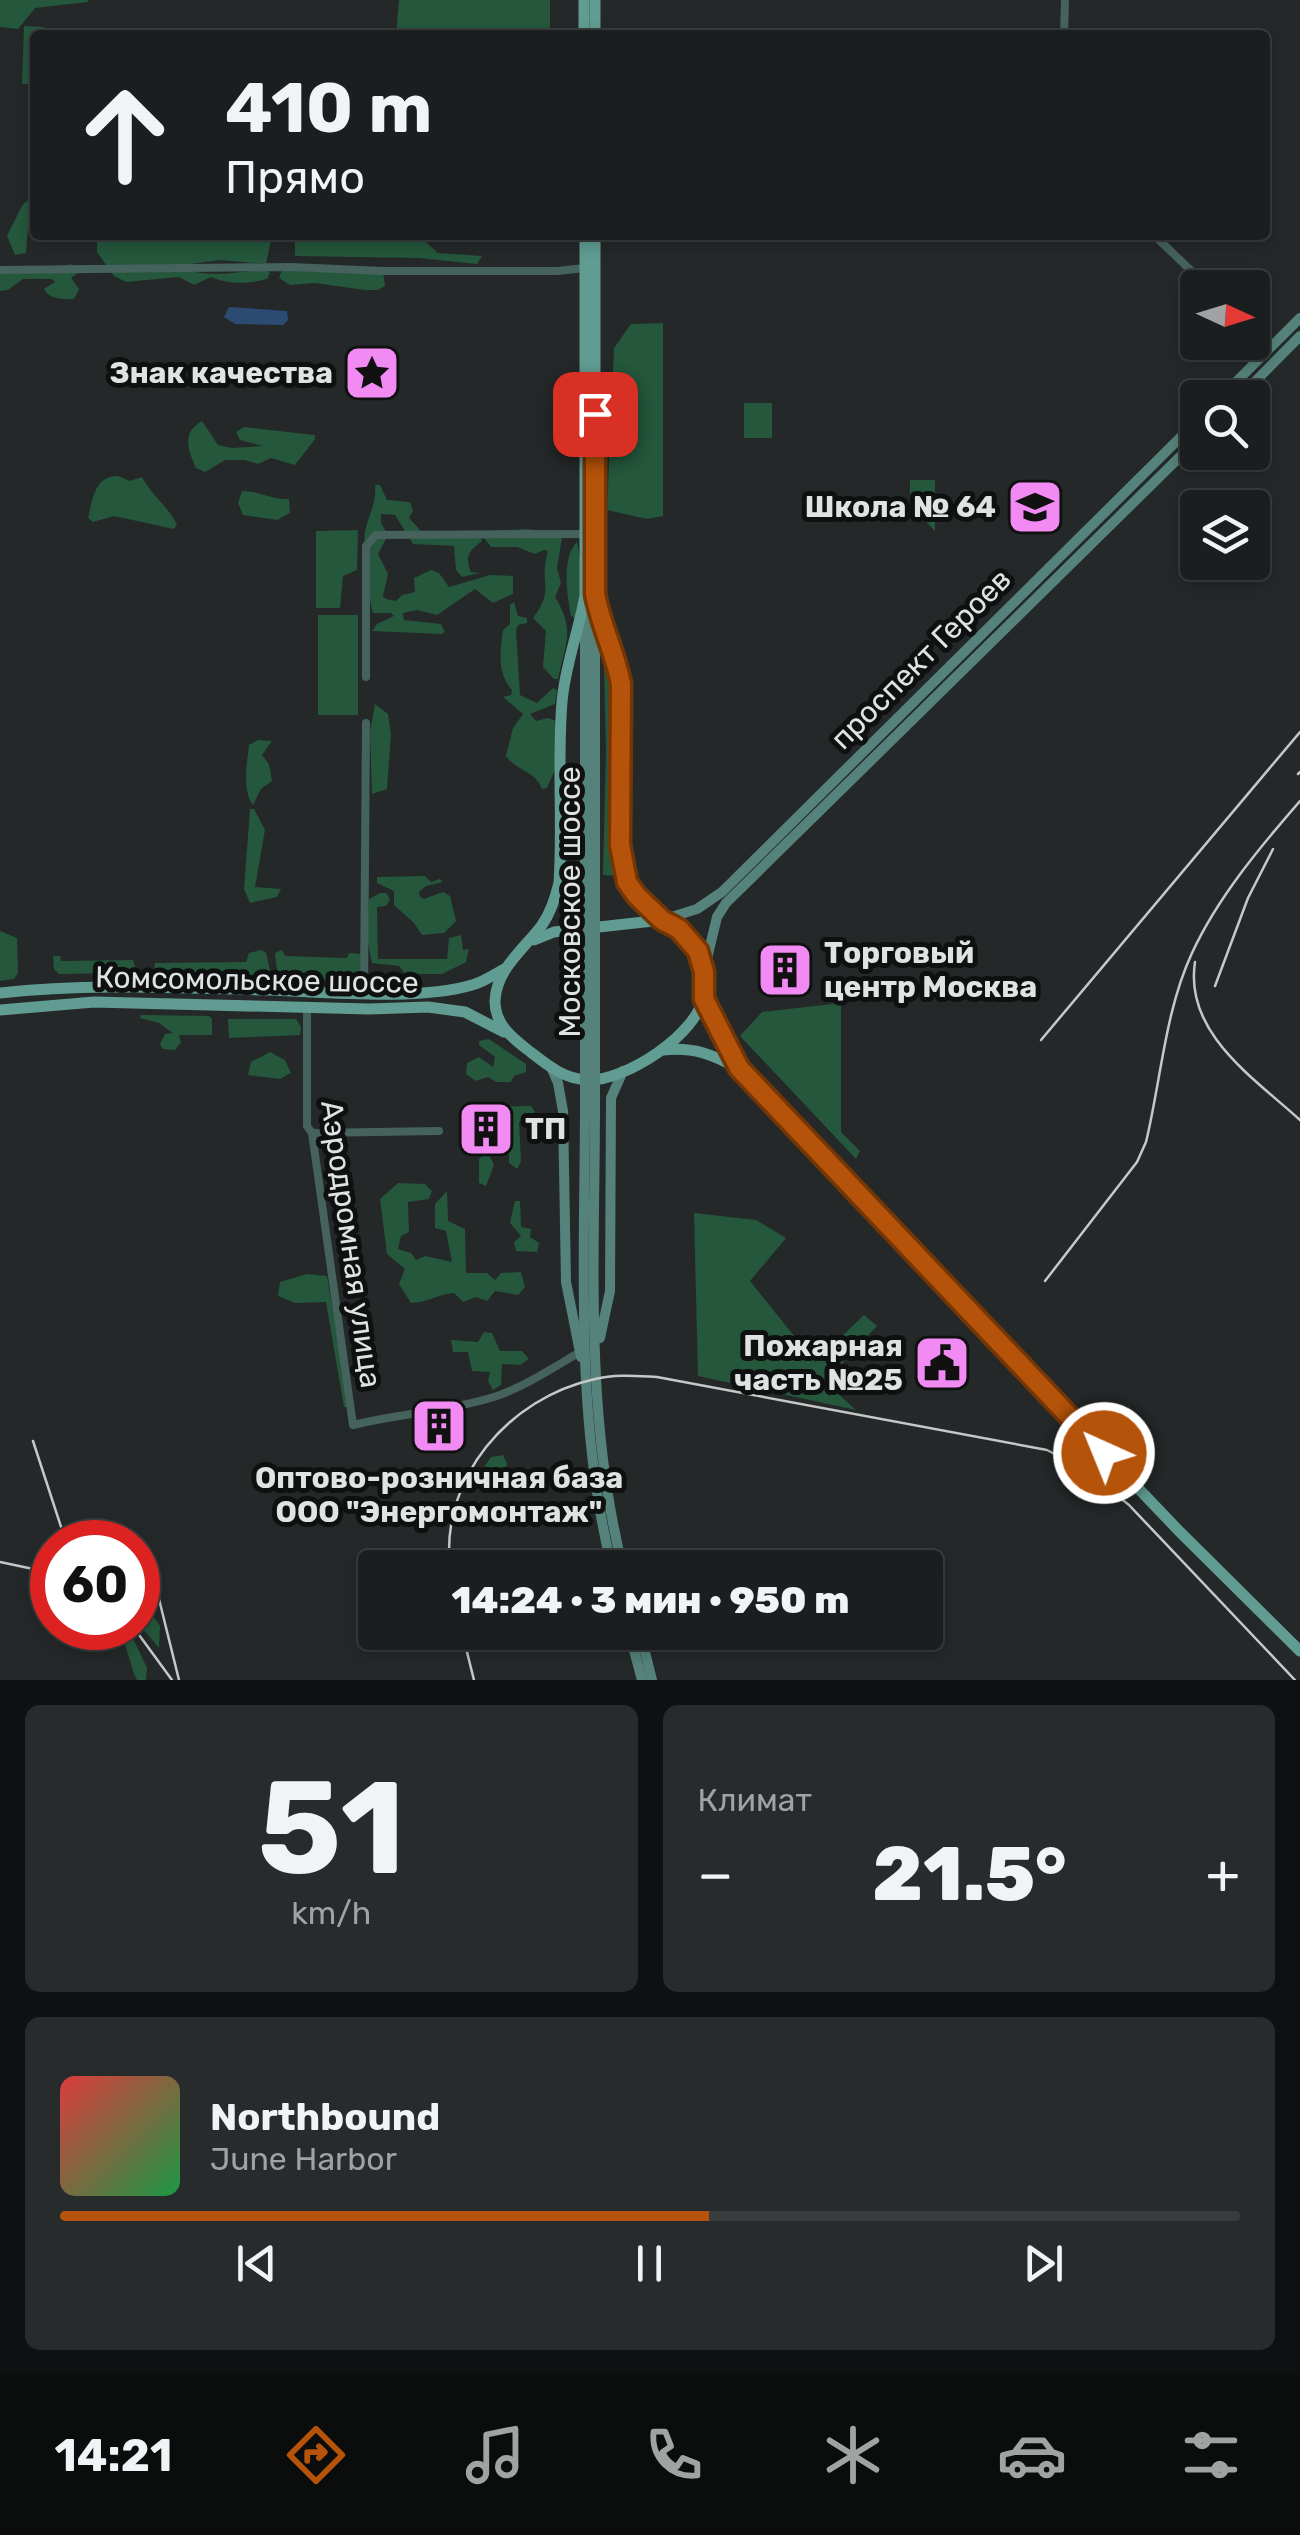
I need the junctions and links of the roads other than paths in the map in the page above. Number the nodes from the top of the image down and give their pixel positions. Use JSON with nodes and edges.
{"nodes":[{"id":1,"x":584,"y":0,"type":"edge"},
{"id":2,"x":595,"y":0,"type":"edge"},
{"id":3,"x":1065,"y":0,"type":"edge"},
{"id":4,"x":584,"y":30,"type":"edge"},
{"id":5,"x":595,"y":30,"type":"edge"},
{"id":6,"x":1064,"y":30,"type":"edge"},
{"id":7,"x":586,"y":240,"type":"edge"},
{"id":8,"x":594,"y":240,"type":"edge"},
{"id":9,"x":1159,"y":240,"type":"edge"},
{"id":10,"x":590,"y":267,"type":"junction"},
{"id":11,"x":0,"y":270,"type":"edge"},
{"id":12,"x":1190,"y":270,"type":"edge"},
{"id":13,"x":1300,"y":318,"type":"edge"},
{"id":14,"x":1300,"y":336,"type":"edge"},
{"id":15,"x":1270,"y":342,"type":"edge"},
{"id":16,"x":1273,"y":345,"type":"junction"},
{"id":17,"x":1238,"y":380,"type":"edge"},
{"id":18,"x":1257,"y":380,"type":"edge"},
{"id":19,"x":1180,"y":438,"type":"edge"},
{"id":20,"x":1180,"y":456,"type":"edge"},
{"id":21,"x":585,"y":534,"type":"junction"},
{"id":22,"x":590,"y":594,"type":"junction"},
{"id":23,"x":366,"y":677,"type":"dead end"},
{"id":24,"x":366,"y":723,"type":"dead end"},
{"id":25,"x":662,"y":920,"type":"junction"},
{"id":26,"x":527,"y":943,"type":"junction"},
{"id":27,"x":506,"y":968,"type":"junction"},
{"id":28,"x":704,"y":972,"type":"junction"},
{"id":29,"x":0,"y":993,"type":"edge"},
{"id":30,"x":364,"y":993,"type":"junction"},
{"id":31,"x":704,"y":999,"type":"junction"},
{"id":32,"x":306,"y":1008,"type":"junction"},
{"id":33,"x":0,"y":1010,"type":"edge"},
{"id":34,"x":508,"y":1034,"type":"junction"},
{"id":35,"x":661,"y":1050,"type":"junction"},
{"id":36,"x":550,"y":1067,"type":"junction"},
{"id":37,"x":739,"y":1068,"type":"junction"},
{"id":38,"x":623,"y":1071,"type":"junction"},
{"id":39,"x":439,"y":1131,"type":"dead end"},
{"id":40,"x":312,"y":1134,"type":"junction"},
{"id":41,"x":580,"y":1352,"type":"junction"},
{"id":42,"x":590,"y":1369,"type":"junction"},
{"id":43,"x":608,"y":1550,"type":"edge"},
{"id":44,"x":618,"y":1550,"type":"edge"},
{"id":45,"x":634,"y":1650,"type":"edge"},
{"id":46,"x":644,"y":1650,"type":"edge"},
{"id":47,"x":1300,"y":1651,"type":"edge"},
{"id":48,"x":642,"y":1680,"type":"edge"},
{"id":49,"x":652,"y":1680,"type":"edge"}],
"edges":[{"from":1,"to":4,"type":"main road"},
{"from":2,"to":5,"type":"main road"},
{"from":3,"to":6,"type":"street"},
{"from":7,"to":10,"type":"main road","name":"Московское шоссе"},
{"from":8,"to":10,"type":"main road","name":"Московское шоссе"},
{"from":9,"to":12,"type":"street"},
{"from":10,"to":11,"type":"street"},
{"from":10,"to":21,"type":"main road","name":"Московское шоссе"},
{"from":10,"to":22,"type":"main road","name":"Московское шоссе"},
{"from":13,"to":16,"type":"main road"},
{"from":14,"to":18,"type":"main road"},
{"from":15,"to":16,"type":"street"},
{"from":16,"to":17,"type":"main road"},
{"from":19,"to":25,"type":"main road","name":"проспект Героев"},
{"from":20,"to":28,"type":"main road","name":"проспект Героев"},
{"from":21,"to":22,"type":"main road","name":"Московское шоссе"},
{"from":21,"to":23,"type":"street"},
{"from":22,"to":25,"type":"main road"},
{"from":22,"to":26,"type":"main road"},
{"from":22,"to":42,"type":"main road","name":"Московское шоссе","bridge":true},
{"from":24,"to":30,"type":"street"},
{"from":25,"to":26,"type":"main road"},
{"from":25,"to":28,"type":"main road"},
{"from":26,"to":27,"type":"main road"},
{"from":27,"to":30,"type":"main road","name":"Комсомольское шоссе"},
{"from":27,"to":34,"type":"main road"},
{"from":28,"to":31,"type":"main road"},
{"from":29,"to":30,"type":"main road","name":"Комсомольское шоссе"},
{"from":31,"to":35,"type":"main road"},
{"from":31,"to":37,"type":"main road"},
{"from":32,"to":33,"type":"main road","name":"Комсомольское шоссе"},
{"from":32,"to":34,"type":"main road","name":"Комсомольское шоссе"},
{"from":32,"to":40,"type":"street","name":"Аэродромная улица"},
{"from":34,"to":36,"type":"main road"},
{"from":35,"to":37,"type":"main road"},
{"from":35,"to":38,"type":"main road"},
{"from":36,"to":38,"type":"main road"},
{"from":36,"to":41,"type":"main road"},
{"from":37,"to":47,"type":"main road"},
{"from":38,"to":42,"type":"main road"},
{"from":39,"to":40,"type":"street"},
{"from":40,"to":41,"type":"street","name":"Аэродромная улица"},
{"from":41,"to":42,"type":"main road"},
{"from":42,"to":43,"type":"main road","name":"Московское шоссе"},
{"from":42,"to":44,"type":"main road","name":"Московское шоссе"},
{"from":45,"to":48,"type":"main road"},
{"from":46,"to":49,"type":"main road"}]}
